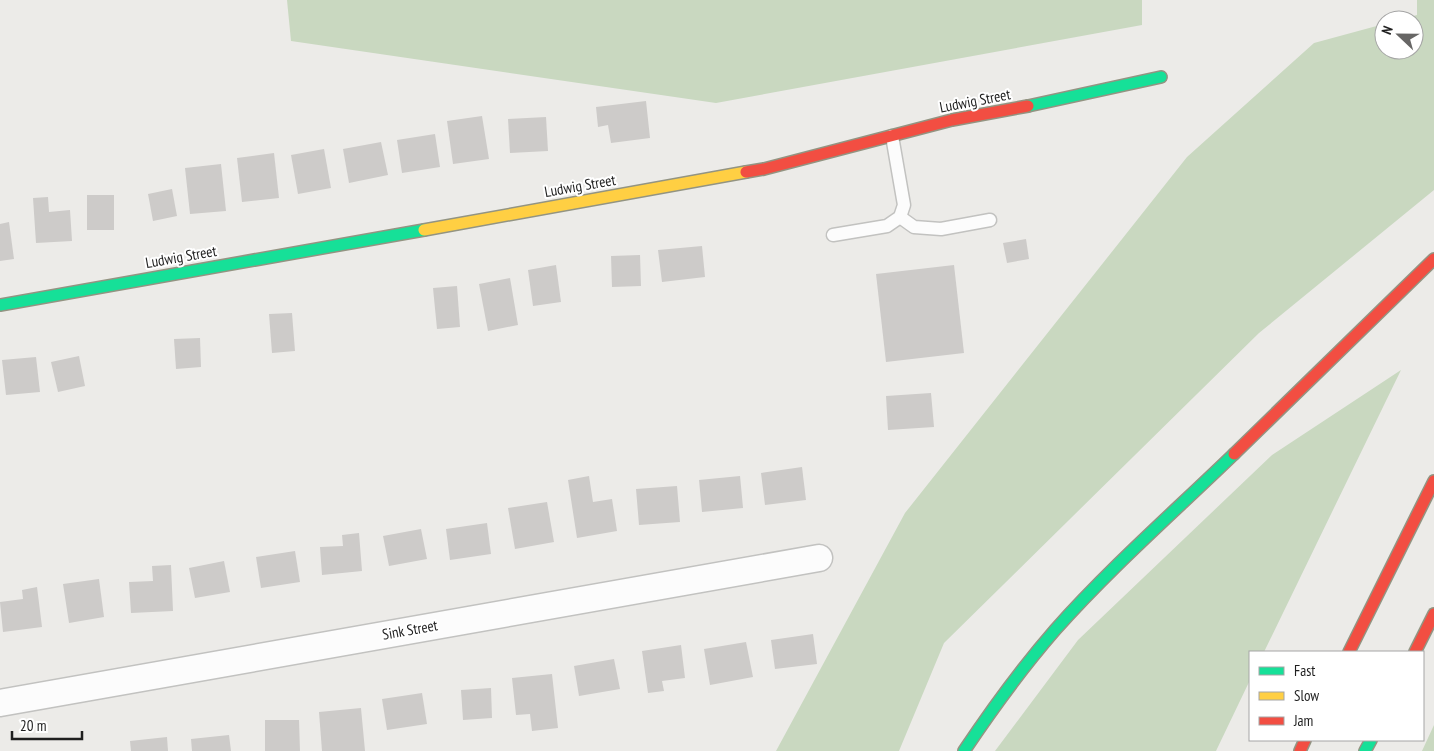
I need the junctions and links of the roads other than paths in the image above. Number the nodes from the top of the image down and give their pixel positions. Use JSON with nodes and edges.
{"nodes":[{"id":1,"x":1161,"y":77,"type":"dead end"},
{"id":2,"x":892,"y":136,"type":"junction"},
{"id":3,"x":900,"y":217,"type":"junction"},
{"id":4,"x":990,"y":220,"type":"dead end"},
{"id":5,"x":833,"y":235,"type":"dead end"},
{"id":6,"x":1434,"y":259,"type":"edge"},
{"id":7,"x":0,"y":305,"type":"edge"},
{"id":8,"x":1434,"y":480,"type":"edge"},
{"id":9,"x":819,"y":558,"type":"dead end"},
{"id":10,"x":1434,"y":614,"type":"edge"},
{"id":11,"x":1349,"y":651,"type":"edge"},
{"id":12,"x":1416,"y":651,"type":"edge"},
{"id":13,"x":0,"y":703,"type":"edge"},
{"id":14,"x":964,"y":751,"type":"edge"}],
"edges":[{"from":1,"to":2,"type":"main road","name":"Ludwig Street"},
{"from":2,"to":3,"type":"lane"},
{"from":2,"to":7,"type":"main road","name":"Ludwig Street"},
{"from":3,"to":4,"type":"lane"},
{"from":3,"to":5,"type":"lane"},
{"from":6,"to":14,"type":"main road"},
{"from":8,"to":11,"type":"main road"},
{"from":9,"to":13,"type":"street","name":"Sink Street"},
{"from":10,"to":12,"type":"main road"}]}
